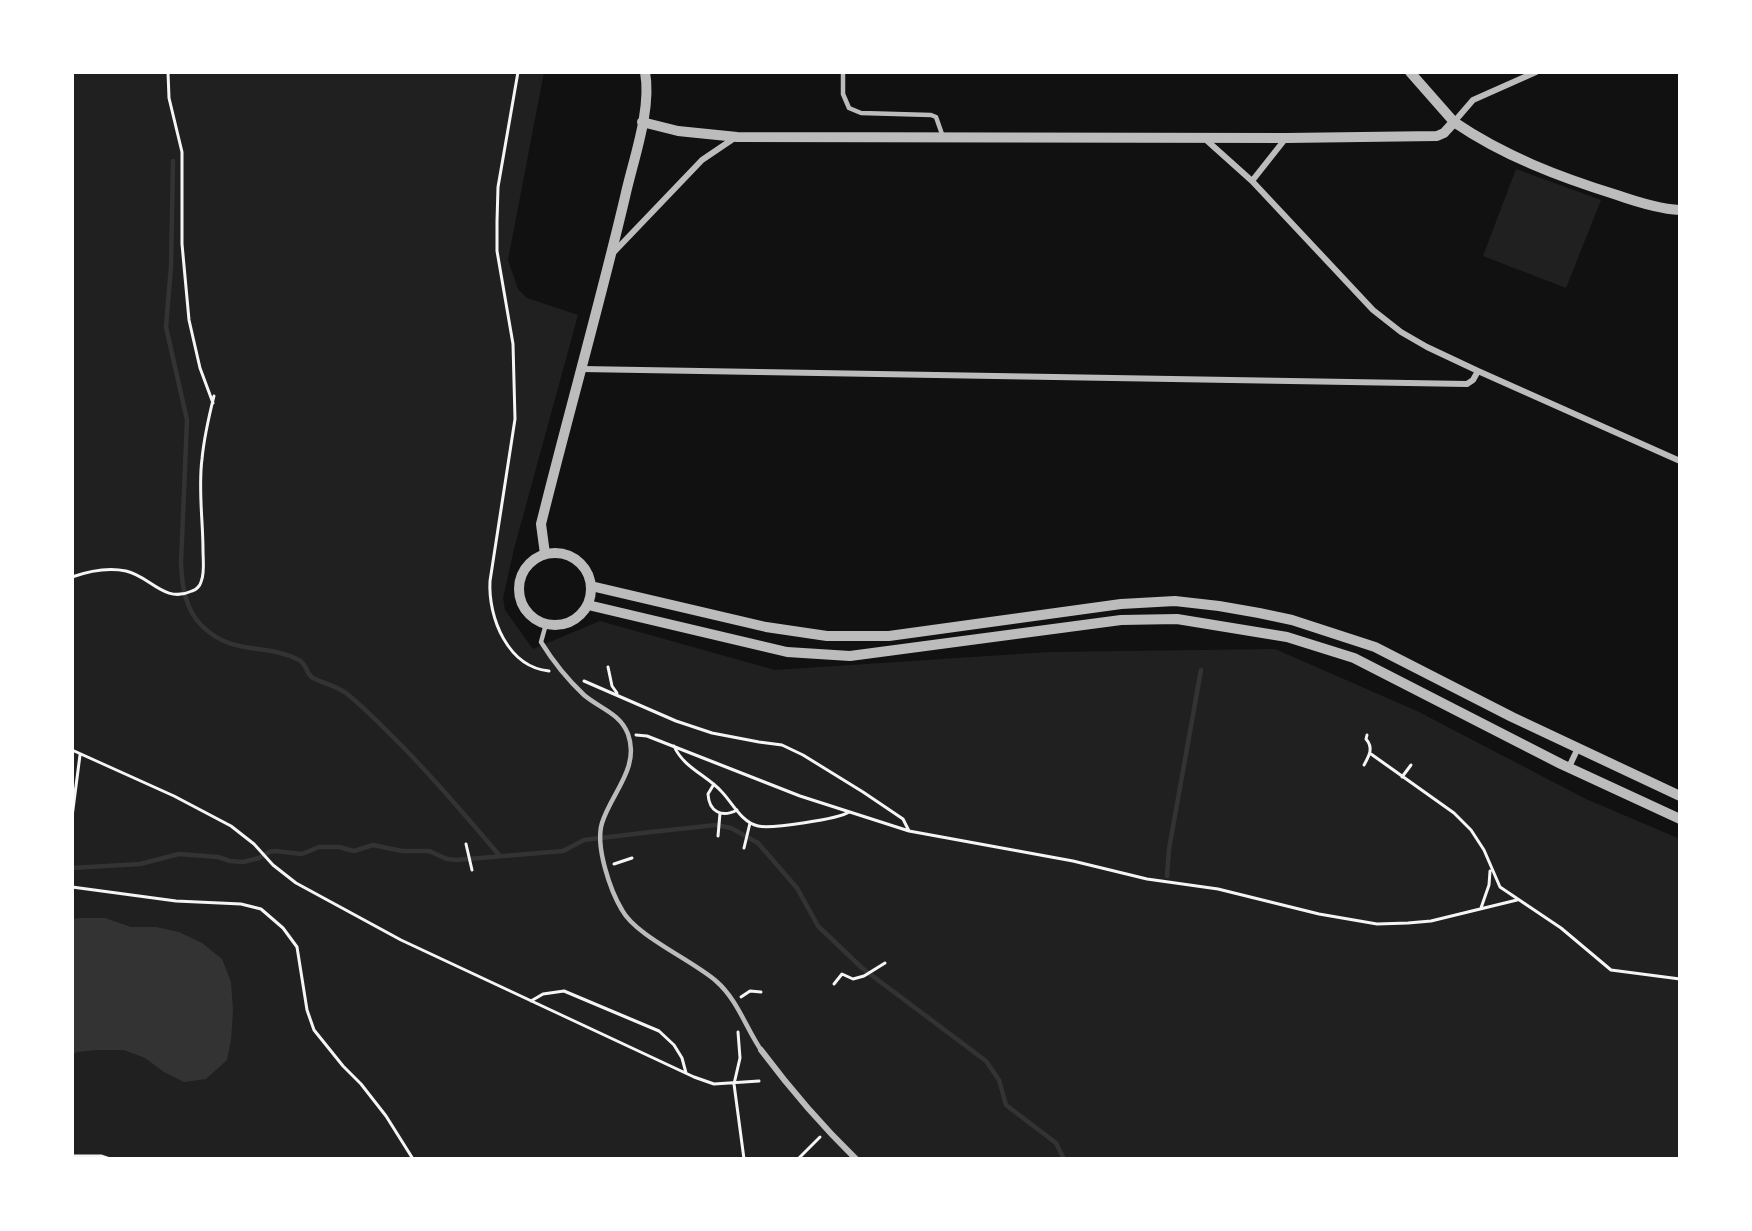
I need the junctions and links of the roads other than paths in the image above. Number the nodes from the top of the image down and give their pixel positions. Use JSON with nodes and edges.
{"nodes":[{"id":1,"x":645,"y":72,"type":"edge"},
{"id":2,"x":843,"y":72,"type":"edge"},
{"id":3,"x":1410,"y":72,"type":"edge"},
{"id":4,"x":1536,"y":72,"type":"edge"},
{"id":5,"x":642,"y":122,"type":"junction"},
{"id":6,"x":1454,"y":122,"type":"junction"},
{"id":7,"x":1203,"y":136,"type":"junction"},
{"id":8,"x":737,"y":137,"type":"junction"},
{"id":9,"x":943,"y":137,"type":"junction"},
{"id":10,"x":1286,"y":138,"type":"junction"},
{"id":11,"x":1252,"y":181,"type":"junction"},
{"id":12,"x":1680,"y":210,"type":"edge"},
{"id":13,"x":611,"y":255,"type":"junction"},
{"id":14,"x":582,"y":369,"type":"junction"},
{"id":15,"x":1478,"y":371,"type":"junction"},
{"id":16,"x":1680,"y":461,"type":"edge"},
{"id":17,"x":545,"y":554,"type":"junction"},
{"id":18,"x":591,"y":586,"type":"junction"},
{"id":19,"x":588,"y":605,"type":"junction"},
{"id":20,"x":546,"y":624,"type":"junction"},
{"id":21,"x":1578,"y":748,"type":"junction"},
{"id":22,"x":1569,"y":767,"type":"junction"},
{"id":23,"x":1680,"y":796,"type":"edge"},
{"id":24,"x":1680,"y":819,"type":"edge"},
{"id":25,"x":761,"y":1050,"type":"joint"},
{"id":26,"x":856,"y":1159,"type":"edge"}],
"edges":[{"from":1,"to":5,"type":"street"},
{"from":2,"to":9,"type":"lane"},
{"from":3,"to":6,"type":"street"},
{"from":4,"to":6,"type":"street"},
{"from":5,"to":8,"type":"street"},
{"from":5,"to":13,"type":"street"},
{"from":6,"to":10,"type":"street"},
{"from":6,"to":12,"type":"street"},
{"from":7,"to":9,"type":"street"},
{"from":7,"to":10,"type":"street"},
{"from":7,"to":11,"type":"street"},
{"from":8,"to":9,"type":"street"},
{"from":8,"to":13,"type":"street"},
{"from":10,"to":11,"type":"street"},
{"from":11,"to":15,"type":"street"},
{"from":13,"to":14,"type":"street"},
{"from":14,"to":15,"type":"street"},
{"from":14,"to":17,"type":"street"},
{"from":15,"to":16,"type":"street"},
{"from":17,"to":18,"type":"street"},
{"from":17,"to":20,"type":"street"},
{"from":18,"to":19,"type":"street"},
{"from":18,"to":21,"type":"street"},
{"from":19,"to":20,"type":"street"},
{"from":19,"to":22,"type":"street"},
{"from":20,"to":25,"type":"lane"},
{"from":21,"to":22,"type":"street"},
{"from":21,"to":23,"type":"street"},
{"from":22,"to":24,"type":"street"},
{"from":25,"to":26,"type":"street"}]}
